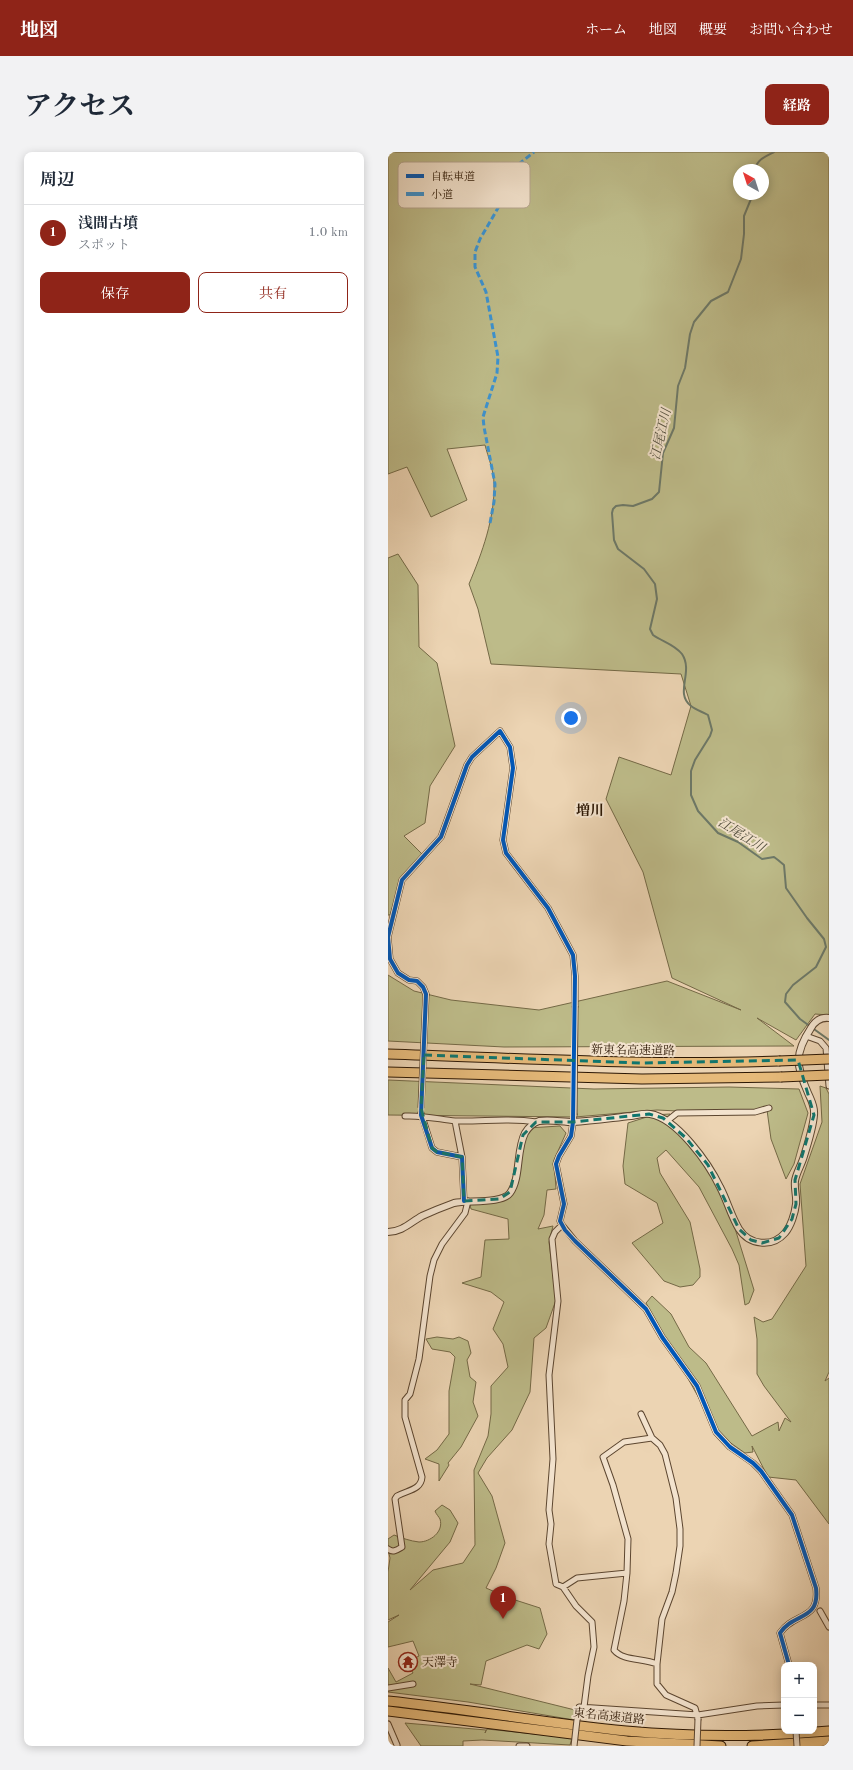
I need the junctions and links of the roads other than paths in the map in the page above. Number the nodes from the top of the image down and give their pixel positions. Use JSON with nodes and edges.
{"nodes":[{"id":1,"x":829,"y":1018,"type":"edge"},
{"id":2,"x":806,"y":1036,"type":"junction"},
{"id":3,"x":388,"y":1054,"type":"edge"},
{"id":4,"x":829,"y":1059,"type":"edge"},
{"id":5,"x":388,"y":1072,"type":"edge"},
{"id":6,"x":829,"y":1075,"type":"edge"},
{"id":7,"x":829,"y":1086,"type":"edge"},
{"id":8,"x":769,"y":1108,"type":"dead end"},
{"id":9,"x":421,"y":1115,"type":"junction"},
{"id":10,"x":405,"y":1116,"type":"dead end"},
{"id":11,"x":455,"y":1121,"type":"junction"},
{"id":12,"x":667,"y":1121,"type":"junction"},
{"id":13,"x":536,"y":1122,"type":"junction"},
{"id":14,"x":573,"y":1122,"type":"junction"},
{"id":15,"x":462,"y":1157,"type":"junction"},
{"id":16,"x":466,"y":1201,"type":"junction"},
{"id":17,"x":562,"y":1226,"type":"junction"},
{"id":18,"x":388,"y":1232,"type":"edge"},
{"id":19,"x":641,"y":1414,"type":"dead end"},
{"id":20,"x":652,"y":1438,"type":"junction"},
{"id":21,"x":388,"y":1549,"type":"edge"},
{"id":22,"x":627,"y":1573,"type":"junction"},
{"id":23,"x":562,"y":1588,"type":"junction"},
{"id":24,"x":820,"y":1611,"type":"dead end"},
{"id":25,"x":829,"y":1626,"type":"edge"},
{"id":26,"x":788,"y":1662,"type":"edge"},
{"id":27,"x":657,"y":1664,"type":"junction"},
{"id":28,"x":413,"y":1684,"type":"dead end"},
{"id":29,"x":388,"y":1688,"type":"edge"},
{"id":30,"x":388,"y":1701,"type":"edge"},
{"id":31,"x":781,"y":1703,"type":"edge"},
{"id":32,"x":829,"y":1705,"type":"edge"},
{"id":33,"x":817,"y":1706,"type":"edge"},
{"id":34,"x":584,"y":1707,"type":"junction"},
{"id":35,"x":388,"y":1711,"type":"edge"},
{"id":36,"x":698,"y":1717,"type":"junction"},
{"id":37,"x":388,"y":1724,"type":"edge"},
{"id":38,"x":829,"y":1731,"type":"edge"},
{"id":39,"x":796,"y":1734,"type":"edge"},
{"id":40,"x":829,"y":1742,"type":"edge"},
{"id":41,"x":397,"y":1745,"type":"edge"},
{"id":42,"x":519,"y":1746,"type":"edge"},
{"id":43,"x":527,"y":1746,"type":"edge"},
{"id":44,"x":574,"y":1746,"type":"edge"},
{"id":45,"x":697,"y":1746,"type":"edge"},
{"id":46,"x":721,"y":1746,"type":"edge"},
{"id":47,"x":752,"y":1746,"type":"edge"},
{"id":48,"x":798,"y":1746,"type":"edge"}],
"edges":[{"from":1,"to":2,"type":"street"},
{"from":2,"to":7,"type":"street"},
{"from":2,"to":12,"type":"street"},
{"from":3,"to":4,"type":"highway","name":"新東名高速道路","bridge":true},
{"from":5,"to":6,"type":"highway","bridge":true},
{"from":8,"to":12,"type":"street"},
{"from":9,"to":10,"type":"street"},
{"from":9,"to":11,"type":"street"},
{"from":9,"to":14,"type":"street","bridge":true},
{"from":9,"to":15,"type":"street"},
{"from":11,"to":13,"type":"street"},
{"from":11,"to":15,"type":"street"},
{"from":12,"to":14,"type":"street"},
{"from":13,"to":14,"type":"street"},
{"from":13,"to":16,"type":"street"},
{"from":14,"to":17,"type":"street"},
{"from":15,"to":16,"type":"street"},
{"from":16,"to":18,"type":"street"},
{"from":16,"to":21,"type":"street"},
{"from":17,"to":23,"type":"street"},
{"from":17,"to":26,"type":"street"},
{"from":19,"to":20,"type":"street"},
{"from":20,"to":22,"type":"street"},
{"from":20,"to":27,"type":"street"},
{"from":22,"to":23,"type":"street"},
{"from":22,"to":27,"type":"street"},
{"from":23,"to":34,"type":"street"},
{"from":24,"to":25,"type":"street"},
{"from":27,"to":36,"type":"street"},
{"from":28,"to":29,"type":"street"},
{"from":30,"to":38,"type":"highway","name":"東名高速道路"},
{"from":31,"to":36,"type":"street"},
{"from":32,"to":33,"type":"street"},
{"from":34,"to":36,"type":"street"},
{"from":34,"to":44,"type":"street","bridge":true},
{"from":35,"to":46,"type":"highway","name":"東名高速道路"},
{"from":36,"to":45,"type":"street","bridge":true},
{"from":37,"to":41,"type":"street"},
{"from":39,"to":48,"type":"street","bridge":true},
{"from":40,"to":47,"type":"highway"},
{"from":42,"to":43,"type":"street"}]}
